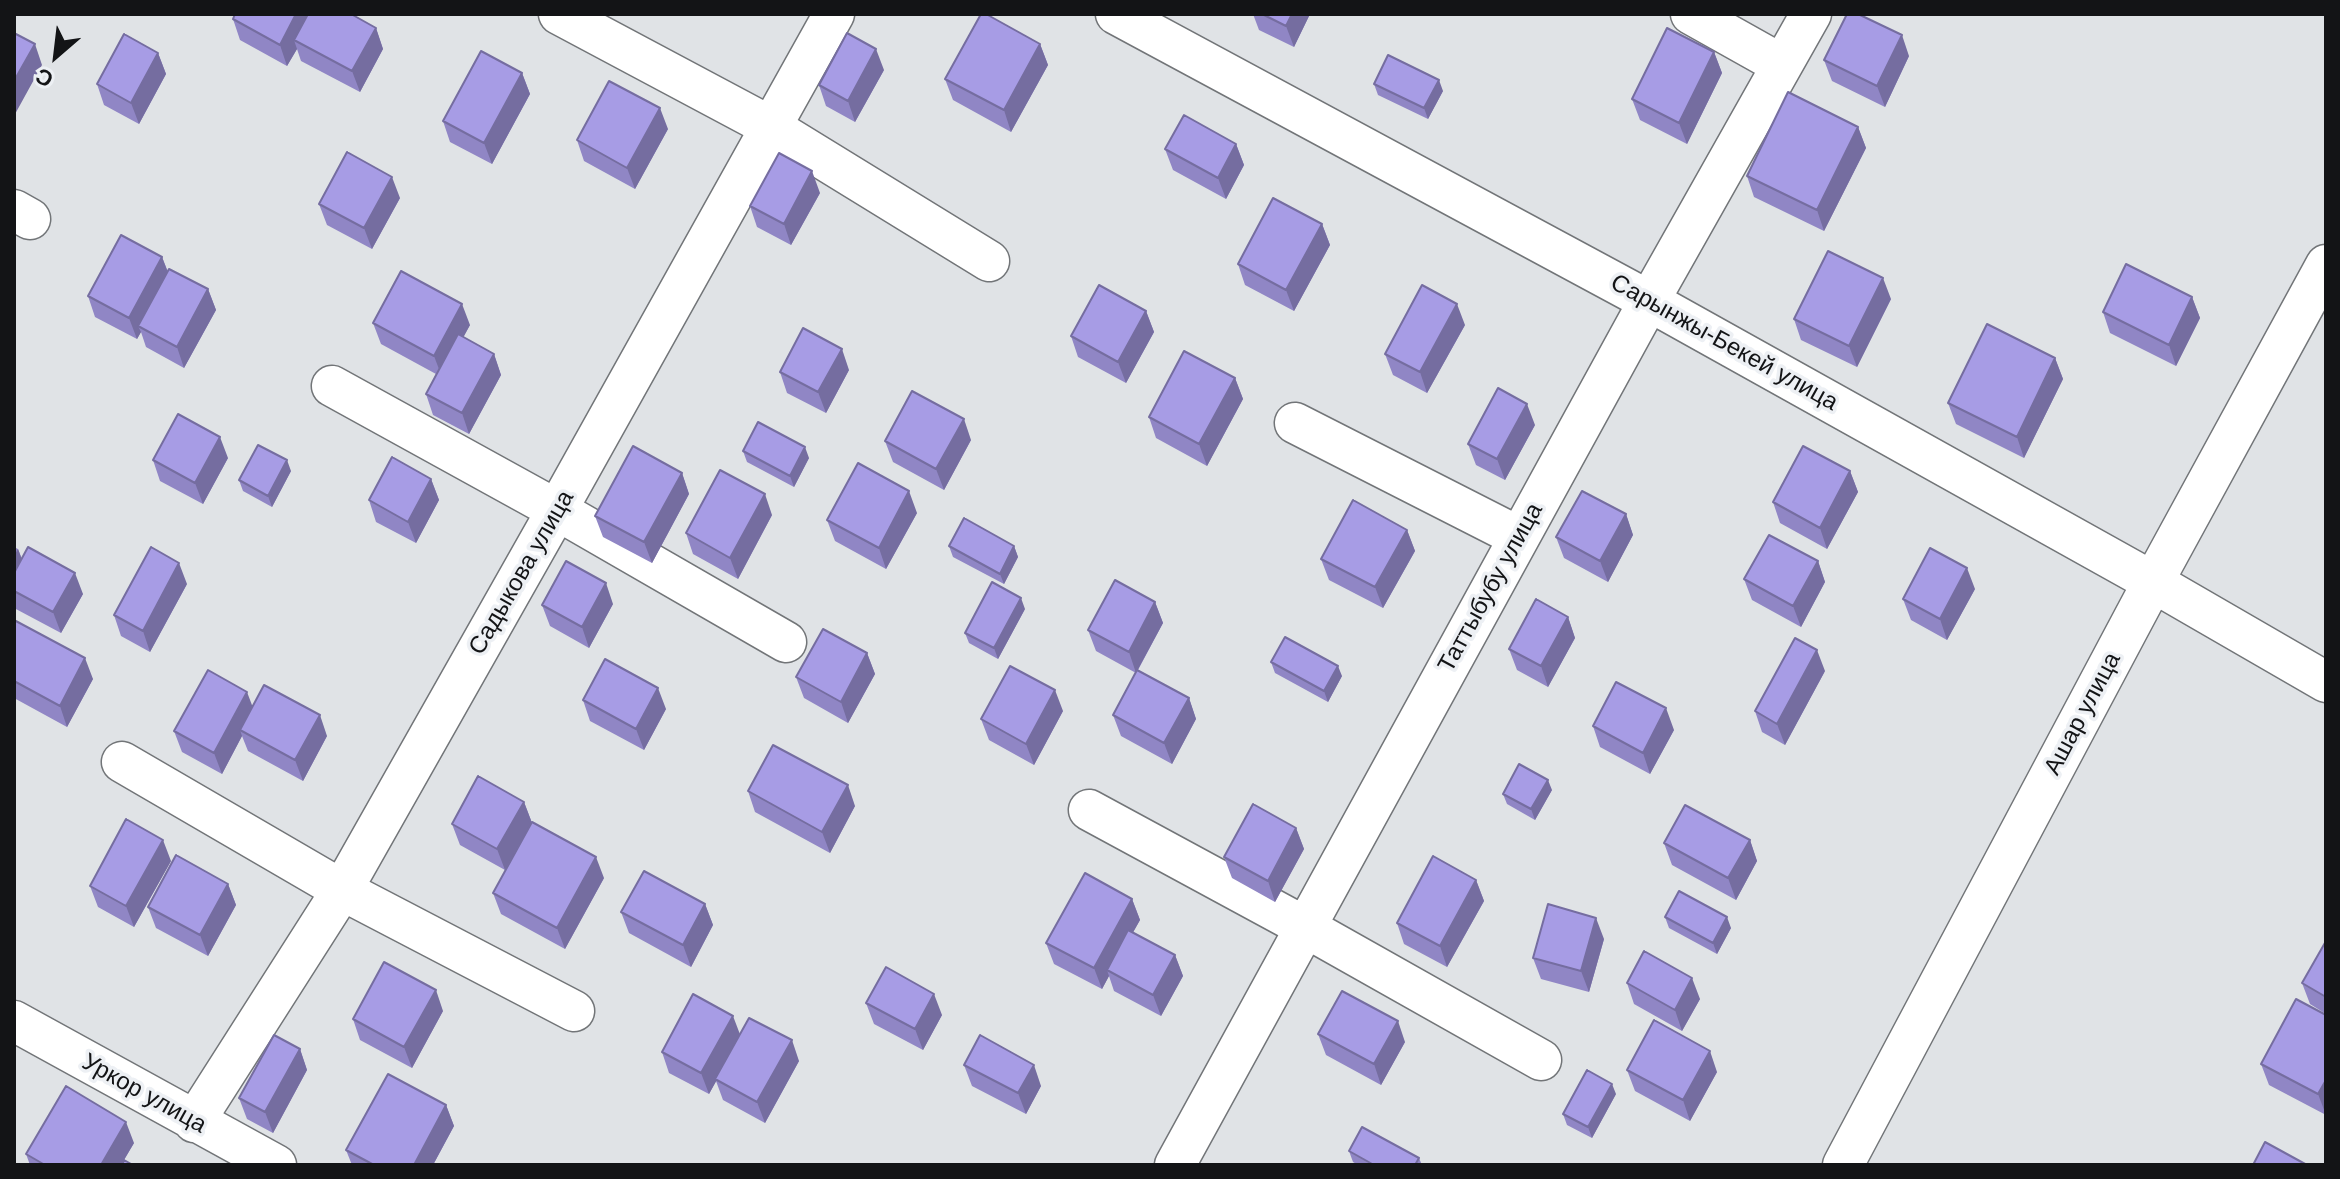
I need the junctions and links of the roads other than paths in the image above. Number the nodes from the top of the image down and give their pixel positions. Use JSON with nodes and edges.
{"nodes":[{"id":1,"x":559,"y":14,"type":"edge"},
{"id":2,"x":834,"y":14,"type":"edge"},
{"id":3,"x":1116,"y":14,"type":"edge"},
{"id":4,"x":1691,"y":14,"type":"edge"},
{"id":5,"x":1811,"y":14,"type":"edge"},
{"id":6,"x":1782,"y":65,"type":"junction"},
{"id":7,"x":771,"y":127,"type":"junction"},
{"id":8,"x":989,"y":261,"type":"dead end"},
{"id":9,"x":2326,"y":265,"type":"edge"},
{"id":10,"x":1649,"y":301,"type":"junction"},
{"id":11,"x":332,"y":386,"type":"dead end"},
{"id":12,"x":1295,"y":423,"type":"dead end"},
{"id":13,"x":557,"y":510,"type":"junction"},
{"id":14,"x":1519,"y":537,"type":"junction"},
{"id":15,"x":2153,"y":582,"type":"junction"},
{"id":16,"x":786,"y":642,"type":"dead end"},
{"id":17,"x":2326,"y":682,"type":"edge"},
{"id":18,"x":122,"y":762,"type":"dead end"},
{"id":19,"x":1089,"y":810,"type":"dead end"},
{"id":20,"x":342,"y":890,"type":"junction"},
{"id":21,"x":1305,"y":927,"type":"junction"},
{"id":22,"x":574,"y":1011,"type":"dead end"},
{"id":23,"x":14,"y":1021,"type":"edge"},
{"id":24,"x":1541,"y":1060,"type":"dead end"},
{"id":25,"x":194,"y":1122,"type":"junction"},
{"id":26,"x":276,"y":1165,"type":"edge"},
{"id":27,"x":1175,"y":1165,"type":"edge"},
{"id":28,"x":1843,"y":1165,"type":"edge"}],
"edges":[{"from":1,"to":7,"type":"street"},
{"from":2,"to":7,"type":"street","name":"Садыкова улица"},
{"from":3,"to":10,"type":"street","name":"Сарынжы-Бекей улица"},
{"from":4,"to":6,"type":"street"},
{"from":5,"to":6,"type":"street","name":"Таттыбубу улица"},
{"from":6,"to":10,"type":"street","name":"Таттыбубу улица"},
{"from":7,"to":8,"type":"street"},
{"from":7,"to":13,"type":"street","name":"Садыкова улица"},
{"from":9,"to":15,"type":"street","name":"Ашар улица"},
{"from":10,"to":14,"type":"street","name":"Таттыбубу улица"},
{"from":10,"to":15,"type":"street","name":"Сарынжы-Бекей улица"},
{"from":11,"to":13,"type":"street"},
{"from":12,"to":14,"type":"street"},
{"from":13,"to":16,"type":"street"},
{"from":13,"to":20,"type":"street","name":"Садыкова улица"},
{"from":14,"to":21,"type":"street","name":"Таттыбубу улица"},
{"from":15,"to":17,"type":"street","name":"Сарынжы-Бекей улица"},
{"from":15,"to":28,"type":"street","name":"Ашар улица"},
{"from":18,"to":20,"type":"street"},
{"from":19,"to":21,"type":"street"},
{"from":20,"to":22,"type":"street"},
{"from":20,"to":25,"type":"street","name":"Садыкова улица"},
{"from":21,"to":24,"type":"street"},
{"from":21,"to":27,"type":"street","name":"Таттыбубу улица"},
{"from":23,"to":25,"type":"street","name":"Уркор улица"},
{"from":25,"to":26,"type":"street","name":"Уркор улица"}]}
